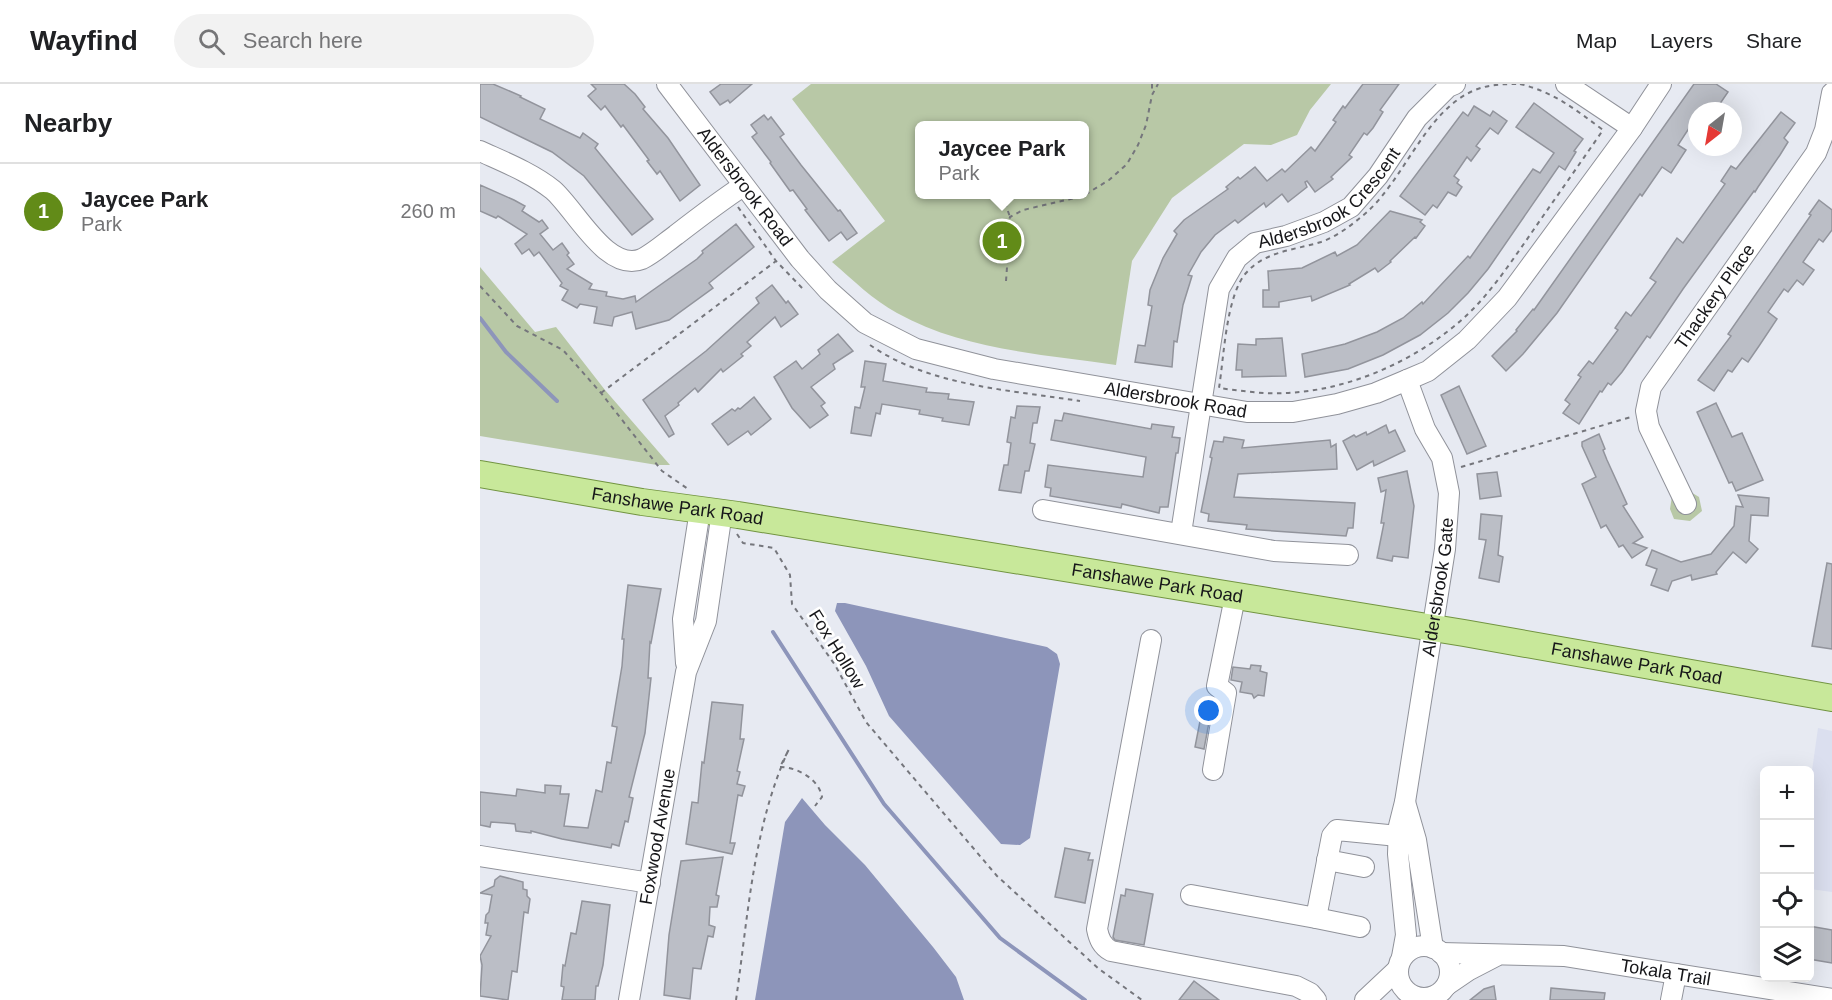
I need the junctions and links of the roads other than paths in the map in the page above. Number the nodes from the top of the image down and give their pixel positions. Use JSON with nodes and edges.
{"nodes":[{"id":1,"x":667,"y":84,"type":"edge"},
{"id":2,"x":1455,"y":84,"type":"edge"},
{"id":3,"x":1566,"y":84,"type":"edge"},
{"id":4,"x":1661,"y":84,"type":"edge"},
{"id":5,"x":1832,"y":93,"type":"edge"},
{"id":6,"x":1632,"y":128,"type":"junction"},
{"id":7,"x":480,"y":151,"type":"edge"},
{"id":8,"x":743,"y":186,"type":"junction"},
{"id":9,"x":1407,"y":380,"type":"junction"},
{"id":10,"x":1200,"y":412,"type":"junction"},
{"id":11,"x":480,"y":474,"type":"edge"},
{"id":12,"x":703,"y":504,"type":"junction"},
{"id":13,"x":1686,"y":504,"type":"dead end"},
{"id":14,"x":1043,"y":510,"type":"dead end"},
{"id":15,"x":1181,"y":533,"type":"junction"},
{"id":16,"x":1348,"y":555,"type":"dead end"},
{"id":17,"x":1235,"y":597,"type":"junction"},
{"id":18,"x":1432,"y":627,"type":"junction"},
{"id":19,"x":1151,"y":640,"type":"dead end"},
{"id":20,"x":1832,"y":698,"type":"edge"},
{"id":21,"x":1213,"y":770,"type":"dead end"},
{"id":22,"x":1405,"y":802,"type":"junction"},
{"id":23,"x":1398,"y":836,"type":"junction"},
{"id":24,"x":480,"y":856,"type":"edge"},
{"id":25,"x":1327,"y":860,"type":"junction"},
{"id":26,"x":1364,"y":867,"type":"dead end"},
{"id":27,"x":650,"y":884,"type":"junction"},
{"id":28,"x":1191,"y":895,"type":"dead end"},
{"id":29,"x":1316,"y":918,"type":"junction"},
{"id":30,"x":1360,"y":927,"type":"dead end"},
{"id":31,"x":1437,"y":950,"type":"junction"},
{"id":32,"x":1499,"y":954,"type":"junction"},
{"id":33,"x":1400,"y":963,"type":"junction"},
{"id":34,"x":1676,"y":974,"type":"junction"},
{"id":35,"x":1445,"y":991,"type":"edge"},
{"id":36,"x":1413,"y":997,"type":"edge"},
{"id":37,"x":1832,"y":999,"type":"edge"},
{"id":38,"x":628,"y":1000,"type":"edge"},
{"id":39,"x":1316,"y":1000,"type":"edge"},
{"id":40,"x":1365,"y":1000,"type":"edge"},
{"id":41,"x":1375,"y":1000,"type":"edge"},
{"id":42,"x":1671,"y":1000,"type":"edge"}],
"edges":[{"from":1,"to":8,"type":"street","name":"Aldersbrook Road"},
{"from":2,"to":10,"type":"street","name":"Aldersbrook Crescent"},
{"from":3,"to":6,"type":"street"},
{"from":4,"to":6,"type":"street","name":"Aldersbrook Road"},
{"from":5,"to":13,"type":"street","name":"Thackery Place"},
{"from":6,"to":9,"type":"street","name":"Aldersbrook Road"},
{"from":7,"to":8,"type":"street"},
{"from":8,"to":10,"type":"street","name":"Aldersbrook Road"},
{"from":9,"to":10,"type":"street","name":"Aldersbrook Road"},
{"from":9,"to":18,"type":"street","name":"Aldersbrook Gate"},
{"from":10,"to":15,"type":"street","name":"Aldersbrook Crescent"},
{"from":11,"to":12,"type":"main road","name":"Fanshawe Park Road"},
{"from":12,"to":17,"type":"main road","name":"Fanshawe Park Road"},
{"from":12,"to":27,"type":"street","name":"Foxwood Avenue"},
{"from":14,"to":15,"type":"street"},
{"from":15,"to":16,"type":"street"},
{"from":17,"to":18,"type":"main road","name":"Fanshawe Park Road"},
{"from":17,"to":21,"type":"street"},
{"from":18,"to":20,"type":"main road","name":"Fanshawe Park Road"},
{"from":18,"to":22,"type":"street","name":"Aldersbrook Gate"},
{"from":19,"to":39,"type":"street"},
{"from":22,"to":23,"type":"street","name":"Aldersbrook Gate"},
{"from":22,"to":31,"type":"street","name":"Aldersbrook Gate"},
{"from":23,"to":25,"type":"street"},
{"from":23,"to":33,"type":"street","name":"Aldersbrook Gate"},
{"from":24,"to":27,"type":"street"},
{"from":25,"to":26,"type":"street"},
{"from":25,"to":29,"type":"street"},
{"from":27,"to":38,"type":"street","name":"Foxwood Avenue"},
{"from":28,"to":29,"type":"street"},
{"from":29,"to":30,"type":"street"},
{"from":31,"to":32,"type":"street","name":"Tokala Trail"},
{"from":31,"to":33,"type":"street"},
{"from":31,"to":35,"type":"street"},
{"from":32,"to":34,"type":"street","name":"Tokala Trail"},
{"from":32,"to":35,"type":"street","name":"Tokala Trail"},
{"from":33,"to":36,"type":"street"},
{"from":33,"to":40,"type":"street"},
{"from":34,"to":37,"type":"street","name":"Tokala Trail"},
{"from":34,"to":42,"type":"street"},
{"from":35,"to":36,"type":"street"},
{"from":36,"to":41,"type":"street"}]}
